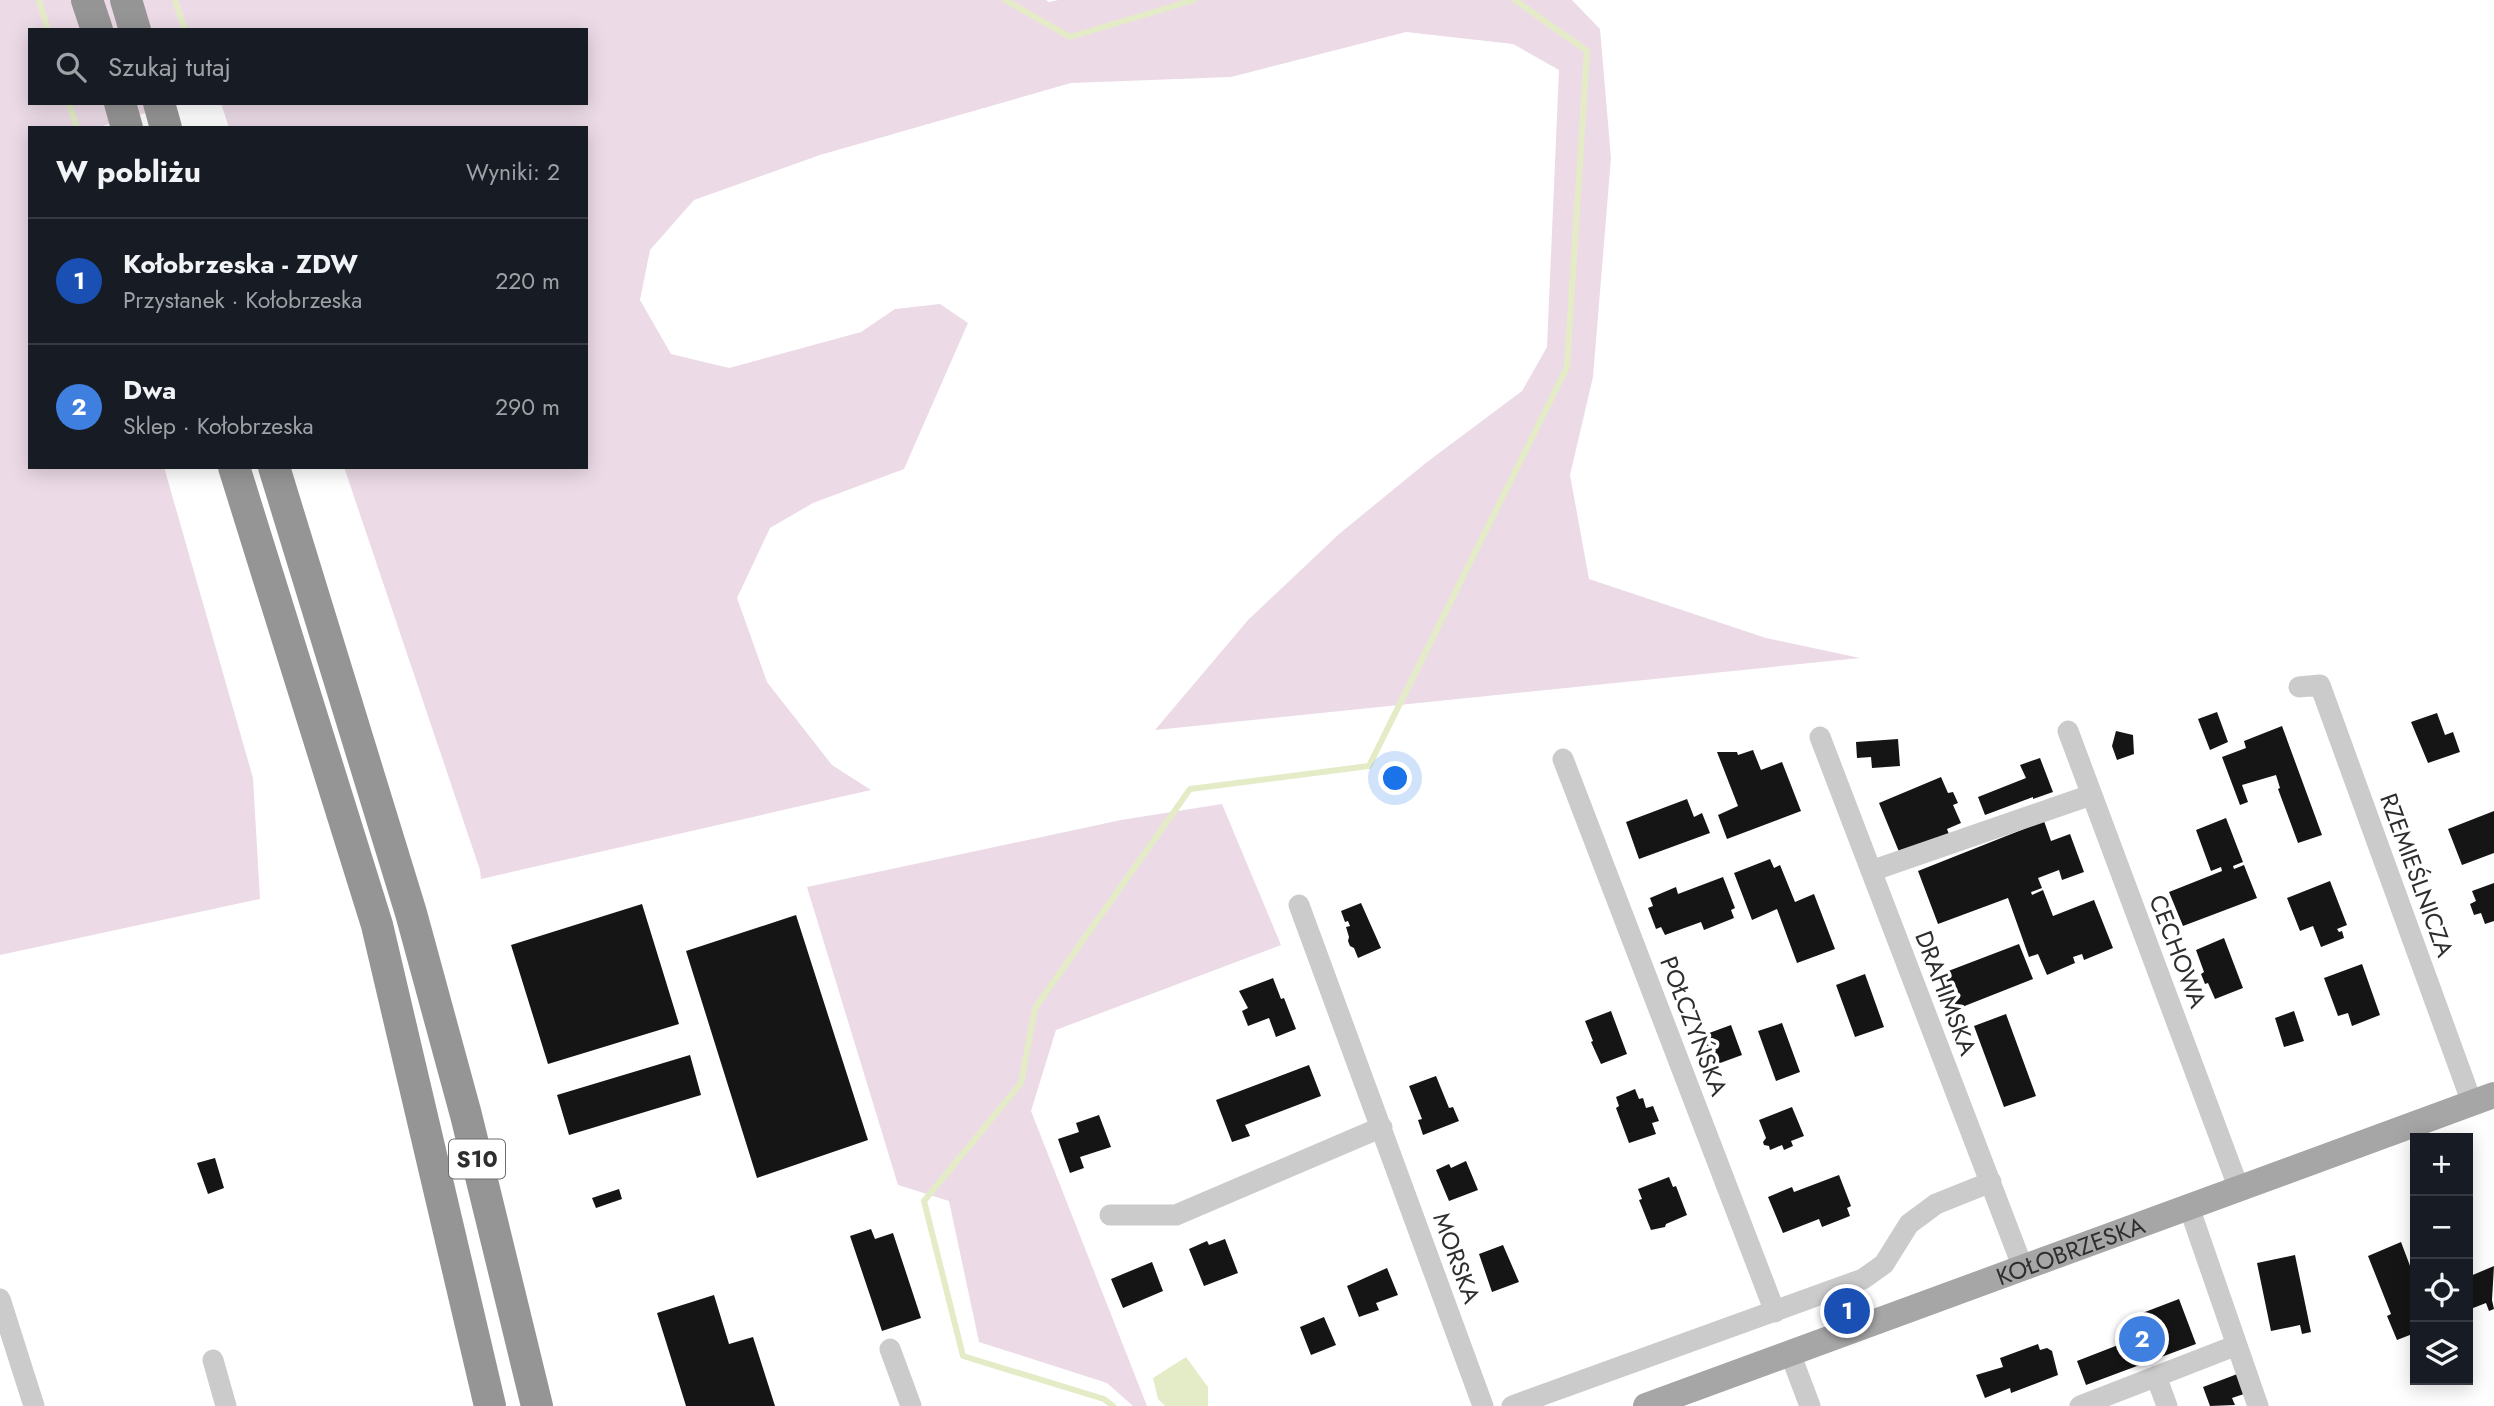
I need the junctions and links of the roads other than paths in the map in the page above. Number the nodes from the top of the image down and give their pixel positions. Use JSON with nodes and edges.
{"nodes":[{"id":1,"x":87,"y":0,"type":"edge"},
{"id":2,"x":126,"y":0,"type":"edge"},
{"id":3,"x":96,"y":28,"type":"edge"},
{"id":4,"x":134,"y":28,"type":"edge"},
{"id":5,"x":121,"y":105,"type":"edge"},
{"id":6,"x":160,"y":105,"type":"edge"},
{"id":7,"x":126,"y":126,"type":"edge"},
{"id":8,"x":165,"y":126,"type":"edge"},
{"id":9,"x":235,"y":469,"type":"edge"},
{"id":10,"x":275,"y":469,"type":"edge"},
{"id":11,"x":2299,"y":687,"type":"dead end"},
{"id":12,"x":2068,"y":731,"type":"dead end"},
{"id":13,"x":1821,"y":737,"type":"dead end"},
{"id":14,"x":1563,"y":759,"type":"dead end"},
{"id":15,"x":2091,"y":795,"type":"junction"},
{"id":16,"x":1871,"y":871,"type":"junction"},
{"id":17,"x":1299,"y":905,"type":"dead end"},
{"id":18,"x":2483,"y":1099,"type":"edge"},
{"id":19,"x":1382,"y":1127,"type":"junction"},
{"id":20,"x":1991,"y":1182,"type":"junction"},
{"id":21,"x":2239,"y":1189,"type":"junction"},
{"id":22,"x":2189,"y":1207,"type":"junction"},
{"id":23,"x":1110,"y":1215,"type":"dead end"},
{"id":24,"x":2023,"y":1268,"type":"junction"},
{"id":25,"x":0,"y":1298,"type":"edge"},
{"id":26,"x":1776,"y":1312,"type":"junction"},
{"id":27,"x":2237,"y":1345,"type":"junction"},
{"id":28,"x":890,"y":1349,"type":"dead end"},
{"id":29,"x":1790,"y":1353,"type":"junction"},
{"id":30,"x":213,"y":1360,"type":"dead end"},
{"id":31,"x":2156,"y":1376,"type":"junction"},
{"id":32,"x":34,"y":1406,"type":"edge"},
{"id":33,"x":226,"y":1406,"type":"edge"},
{"id":34,"x":490,"y":1406,"type":"edge"},
{"id":35,"x":537,"y":1406,"type":"edge"},
{"id":36,"x":911,"y":1406,"type":"edge"},
{"id":37,"x":1483,"y":1406,"type":"edge"},
{"id":38,"x":1512,"y":1406,"type":"edge"},
{"id":39,"x":1646,"y":1406,"type":"edge"},
{"id":40,"x":1810,"y":1406,"type":"edge"},
{"id":41,"x":2080,"y":1406,"type":"edge"},
{"id":42,"x":2167,"y":1406,"type":"edge"},
{"id":43,"x":2258,"y":1406,"type":"edge"}],
"edges":[{"from":1,"to":3,"type":"highway"},
{"from":2,"to":4,"type":"highway"},
{"from":5,"to":7,"type":"highway"},
{"from":6,"to":8,"type":"highway"},
{"from":9,"to":34,"type":"highway","number":"S10"},
{"from":10,"to":35,"type":"highway","number":"S10"},
{"from":11,"to":18,"type":"street","name":"RZEMIEŚLNICZA"},
{"from":12,"to":15,"type":"street","name":"CECHOWA"},
{"from":13,"to":16,"type":"street","name":"DRAHIMSKA"},
{"from":14,"to":26,"type":"street","name":"POŁCZYŃSKA"},
{"from":15,"to":16,"type":"street"},
{"from":15,"to":21,"type":"street","name":"CECHOWA"},
{"from":16,"to":20,"type":"street","name":"DRAHIMSKA"},
{"from":17,"to":19,"type":"street","name":"MORSKA"},
{"from":18,"to":21,"type":"main road","name":"KOŁOBRZESKA"},
{"from":19,"to":23,"type":"street"},
{"from":19,"to":37,"type":"street","name":"MORSKA"},
{"from":20,"to":24,"type":"street","name":"DRAHIMSKA"},
{"from":20,"to":26,"type":"street"},
{"from":21,"to":22,"type":"main road","name":"KOŁOBRZESKA"},
{"from":22,"to":24,"type":"main road","name":"KOŁOBRZESKA"},
{"from":22,"to":27,"type":"street"},
{"from":24,"to":29,"type":"main road","name":"KOŁOBRZESKA"},
{"from":25,"to":32,"type":"street"},
{"from":26,"to":38,"type":"street"},
{"from":27,"to":31,"type":"street"},
{"from":27,"to":43,"type":"street"},
{"from":28,"to":36,"type":"street"},
{"from":29,"to":39,"type":"main road","name":"KOŁOBRZESKA"},
{"from":29,"to":40,"type":"street"},
{"from":30,"to":33,"type":"street"},
{"from":31,"to":41,"type":"street"},
{"from":31,"to":42,"type":"street"}]}
